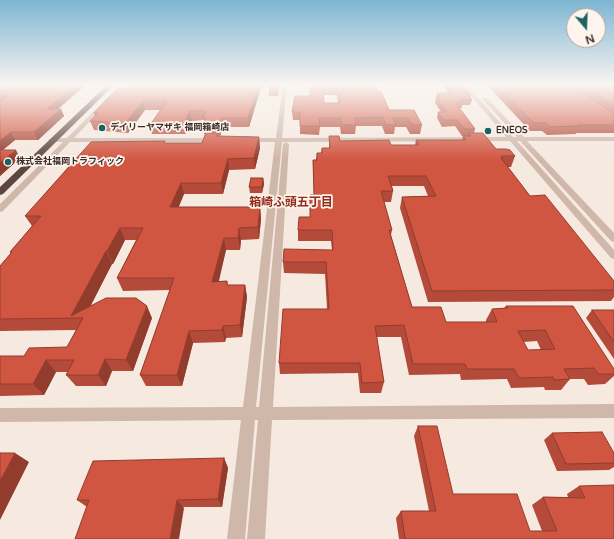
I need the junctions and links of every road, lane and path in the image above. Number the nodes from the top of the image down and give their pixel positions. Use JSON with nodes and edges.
{"nodes":[{"id":1,"x":85,"y":109,"type":"edge"},
{"id":2,"x":86,"y":109,"type":"edge"},
{"id":3,"x":92,"y":109,"type":"edge"},
{"id":4,"x":99,"y":109,"type":"edge"},
{"id":5,"x":284,"y":109,"type":"edge"},
{"id":6,"x":287,"y":109,"type":"edge"},
{"id":7,"x":485,"y":109,"type":"edge"},
{"id":8,"x":495,"y":109,"type":"edge"},
{"id":9,"x":80,"y":128,"type":"junction"},
{"id":10,"x":522,"y":138,"type":"junction"},
{"id":11,"x":511,"y":139,"type":"junction"},
{"id":12,"x":614,"y":139,"type":"edge"},
{"id":13,"x":50,"y":140,"type":"junction"},
{"id":14,"x":69,"y":140,"type":"junction"},
{"id":15,"x":225,"y":140,"type":"edge"},
{"id":16,"x":241,"y":140,"type":"edge"},
{"id":17,"x":283,"y":140,"type":"junction"},
{"id":18,"x":0,"y":190,"type":"edge"},
{"id":19,"x":0,"y":209,"type":"edge"},
{"id":20,"x":614,"y":239,"type":"edge"},
{"id":21,"x":614,"y":256,"type":"edge"},
{"id":22,"x":614,"y":411,"type":"edge"},
{"id":23,"x":249,"y":412,"type":"junction"},
{"id":24,"x":265,"y":413,"type":"junction"},
{"id":25,"x":0,"y":415,"type":"edge"},
{"id":26,"x":236,"y":539,"type":"edge"},
{"id":27,"x":256,"y":539,"type":"edge"}],
"edges":[{"from":1,"to":13,"type":"street"},
{"from":2,"to":18,"type":"highway"},
{"from":3,"to":9,"type":"highway"},
{"from":4,"to":9,"type":"street"},
{"from":5,"to":17,"type":"street"},
{"from":6,"to":17,"type":"street"},
{"from":7,"to":11,"type":"street"},
{"from":8,"to":10,"type":"street"},
{"from":9,"to":14,"type":"street"},
{"from":10,"to":11,"type":"street"},
{"from":10,"to":12,"type":"street"},
{"from":10,"to":20,"type":"street"},
{"from":11,"to":17,"type":"street"},
{"from":11,"to":21,"type":"street"},
{"from":13,"to":14,"type":"street"},
{"from":13,"to":18,"type":"street"},
{"from":14,"to":15,"type":"street"},
{"from":14,"to":19,"type":"street"},
{"from":16,"to":17,"type":"street"},
{"from":17,"to":23,"type":"street"},
{"from":17,"to":24,"type":"street"},
{"from":22,"to":24,"type":"street"},
{"from":23,"to":24,"type":"street"},
{"from":23,"to":25,"type":"street"},
{"from":23,"to":26,"type":"street"},
{"from":24,"to":27,"type":"street"}]}
